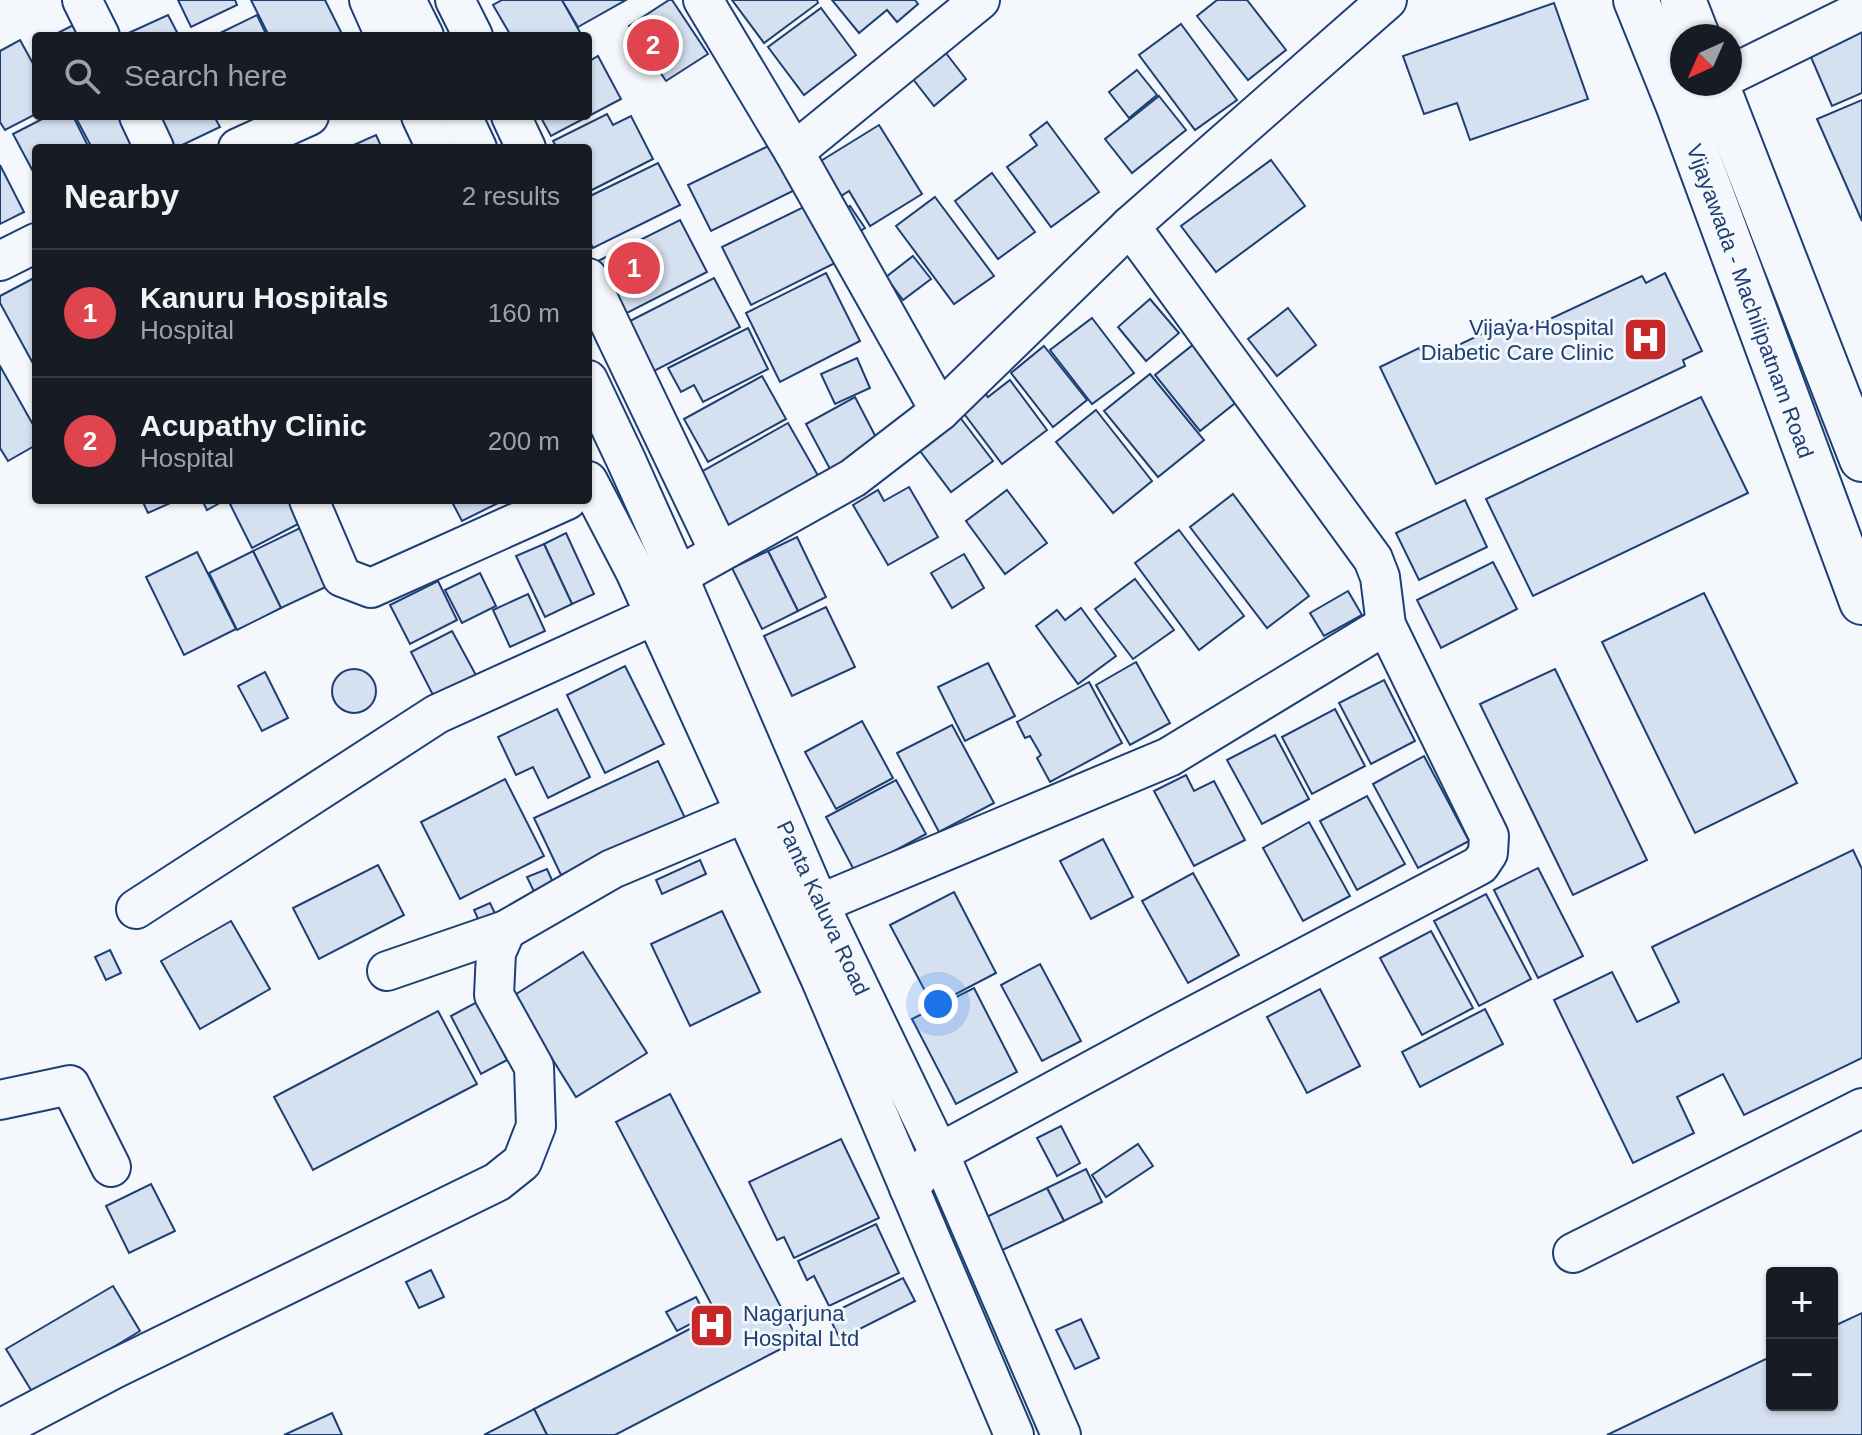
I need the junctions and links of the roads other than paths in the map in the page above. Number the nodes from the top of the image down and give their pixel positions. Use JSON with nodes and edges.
{"nodes":[{"id":1,"x":82,"y":0,"type":"edge"},
{"id":2,"x":369,"y":0,"type":"edge"},
{"id":3,"x":406,"y":0,"type":"edge"},
{"id":4,"x":455,"y":0,"type":"edge"},
{"id":5,"x":703,"y":0,"type":"edge"},
{"id":6,"x":980,"y":0,"type":"edge"},
{"id":7,"x":1387,"y":0,"type":"edge"},
{"id":8,"x":1636,"y":0,"type":"edge"},
{"id":9,"x":1683,"y":0,"type":"edge"},
{"id":10,"x":1862,"y":10,"type":"edge"},
{"id":11,"x":1692,"y":24,"type":"edge"},
{"id":12,"x":98,"y":32,"type":"edge"},
{"id":13,"x":383,"y":32,"type":"edge"},
{"id":14,"x":422,"y":32,"type":"edge"},
{"id":15,"x":471,"y":32,"type":"edge"},
{"id":16,"x":1742,"y":69,"type":"edge"},
{"id":17,"x":1721,"y":96,"type":"edge"},
{"id":18,"x":141,"y":120,"type":"edge"},
{"id":19,"x":300,"y":120,"type":"edge"},
{"id":20,"x":423,"y":120,"type":"edge"},
{"id":21,"x":464,"y":120,"type":"edge"},
{"id":22,"x":513,"y":120,"type":"edge"},
{"id":23,"x":152,"y":144,"type":"edge"},
{"id":24,"x":247,"y":144,"type":"edge"},
{"id":25,"x":434,"y":144,"type":"edge"},
{"id":26,"x":475,"y":144,"type":"edge"},
{"id":27,"x":524,"y":144,"type":"edge"},
{"id":28,"x":794,"y":152,"type":"junction"},
{"id":29,"x":1130,"y":226,"type":"junction"},
{"id":30,"x":32,"y":245,"type":"edge"},
{"id":31,"x":0,"y":261,"type":"edge"},
{"id":32,"x":592,"y":286,"type":"edge"},
{"id":33,"x":592,"y":388,"type":"edge"},
{"id":34,"x":940,"y":411,"type":"junction"},
{"id":35,"x":1862,"y":459,"type":"edge"},
{"id":36,"x":592,"y":503,"type":"edge"},
{"id":37,"x":311,"y":504,"type":"edge"},
{"id":38,"x":554,"y":504,"type":"edge"},
{"id":39,"x":719,"y":551,"type":"junction"},
{"id":40,"x":678,"y":576,"type":"junction"},
{"id":41,"x":1862,"y":602,"type":"edge"},
{"id":42,"x":655,"y":615,"type":"junction"},
{"id":43,"x":1386,"y":625,"type":"junction"},
{"id":44,"x":745,"y":813,"type":"junction"},
{"id":45,"x":819,"y":904,"type":"junction"},
{"id":46,"x":136,"y":909,"type":"dead end"},
{"id":47,"x":506,"y":930,"type":"junction"},
{"id":48,"x":387,"y":971,"type":"dead end"},
{"id":49,"x":0,"y":1100,"type":"edge"},
{"id":50,"x":1862,"y":1108,"type":"edge"},
{"id":51,"x":939,"y":1153,"type":"junction"},
{"id":52,"x":111,"y":1167,"type":"dead end"},
{"id":53,"x":909,"y":1188,"type":"junction"},
{"id":54,"x":1573,"y":1253,"type":"dead end"},
{"id":55,"x":0,"y":1429,"type":"edge"},
{"id":56,"x":1014,"y":1435,"type":"edge"},
{"id":57,"x":1061,"y":1435,"type":"edge"}],
"edges":[{"from":1,"to":12,"type":"street"},
{"from":2,"to":13,"type":"street"},
{"from":3,"to":14,"type":"street"},
{"from":4,"to":15,"type":"street"},
{"from":5,"to":28,"type":"street"},
{"from":6,"to":28,"type":"street"},
{"from":7,"to":29,"type":"street"},
{"from":8,"to":41,"type":"highway","name":"Vijayawada - Machilipatnam Road"},
{"from":9,"to":11,"type":"highway"},
{"from":10,"to":16,"type":"street"},
{"from":17,"to":35,"type":"highway","name":"Vijayawada - Machilipatnam Road"},
{"from":18,"to":23,"type":"street"},
{"from":19,"to":24,"type":"street"},
{"from":20,"to":25,"type":"street"},
{"from":21,"to":26,"type":"street"},
{"from":22,"to":27,"type":"street"},
{"from":28,"to":34,"type":"street"},
{"from":29,"to":34,"type":"street"},
{"from":29,"to":43,"type":"street"},
{"from":30,"to":31,"type":"street"},
{"from":32,"to":39,"type":"street"},
{"from":33,"to":40,"type":"street","name":"Panta Kaluva Road"},
{"from":34,"to":39,"type":"street"},
{"from":36,"to":42,"type":"street","name":"Panta Kaluva Road"},
{"from":37,"to":38,"type":"street"},
{"from":39,"to":40,"type":"street"},
{"from":40,"to":45,"type":"street","name":"Panta Kaluva Road"},
{"from":42,"to":44,"type":"street","name":"Panta Kaluva Road"},
{"from":42,"to":46,"type":"street"},
{"from":43,"to":45,"type":"street"},
{"from":43,"to":51,"type":"street"},
{"from":44,"to":47,"type":"street"},
{"from":44,"to":53,"type":"street","name":"Panta Kaluva Road"},
{"from":45,"to":51,"type":"street","name":"Panta Kaluva Road"},
{"from":47,"to":48,"type":"street"},
{"from":47,"to":55,"type":"street"},
{"from":49,"to":52,"type":"street"},
{"from":50,"to":54,"type":"street"},
{"from":51,"to":53,"type":"street"},
{"from":51,"to":57,"type":"street","name":"Panta Kaluva Road"},
{"from":53,"to":56,"type":"street","name":"Panta Kaluva Road"}]}
